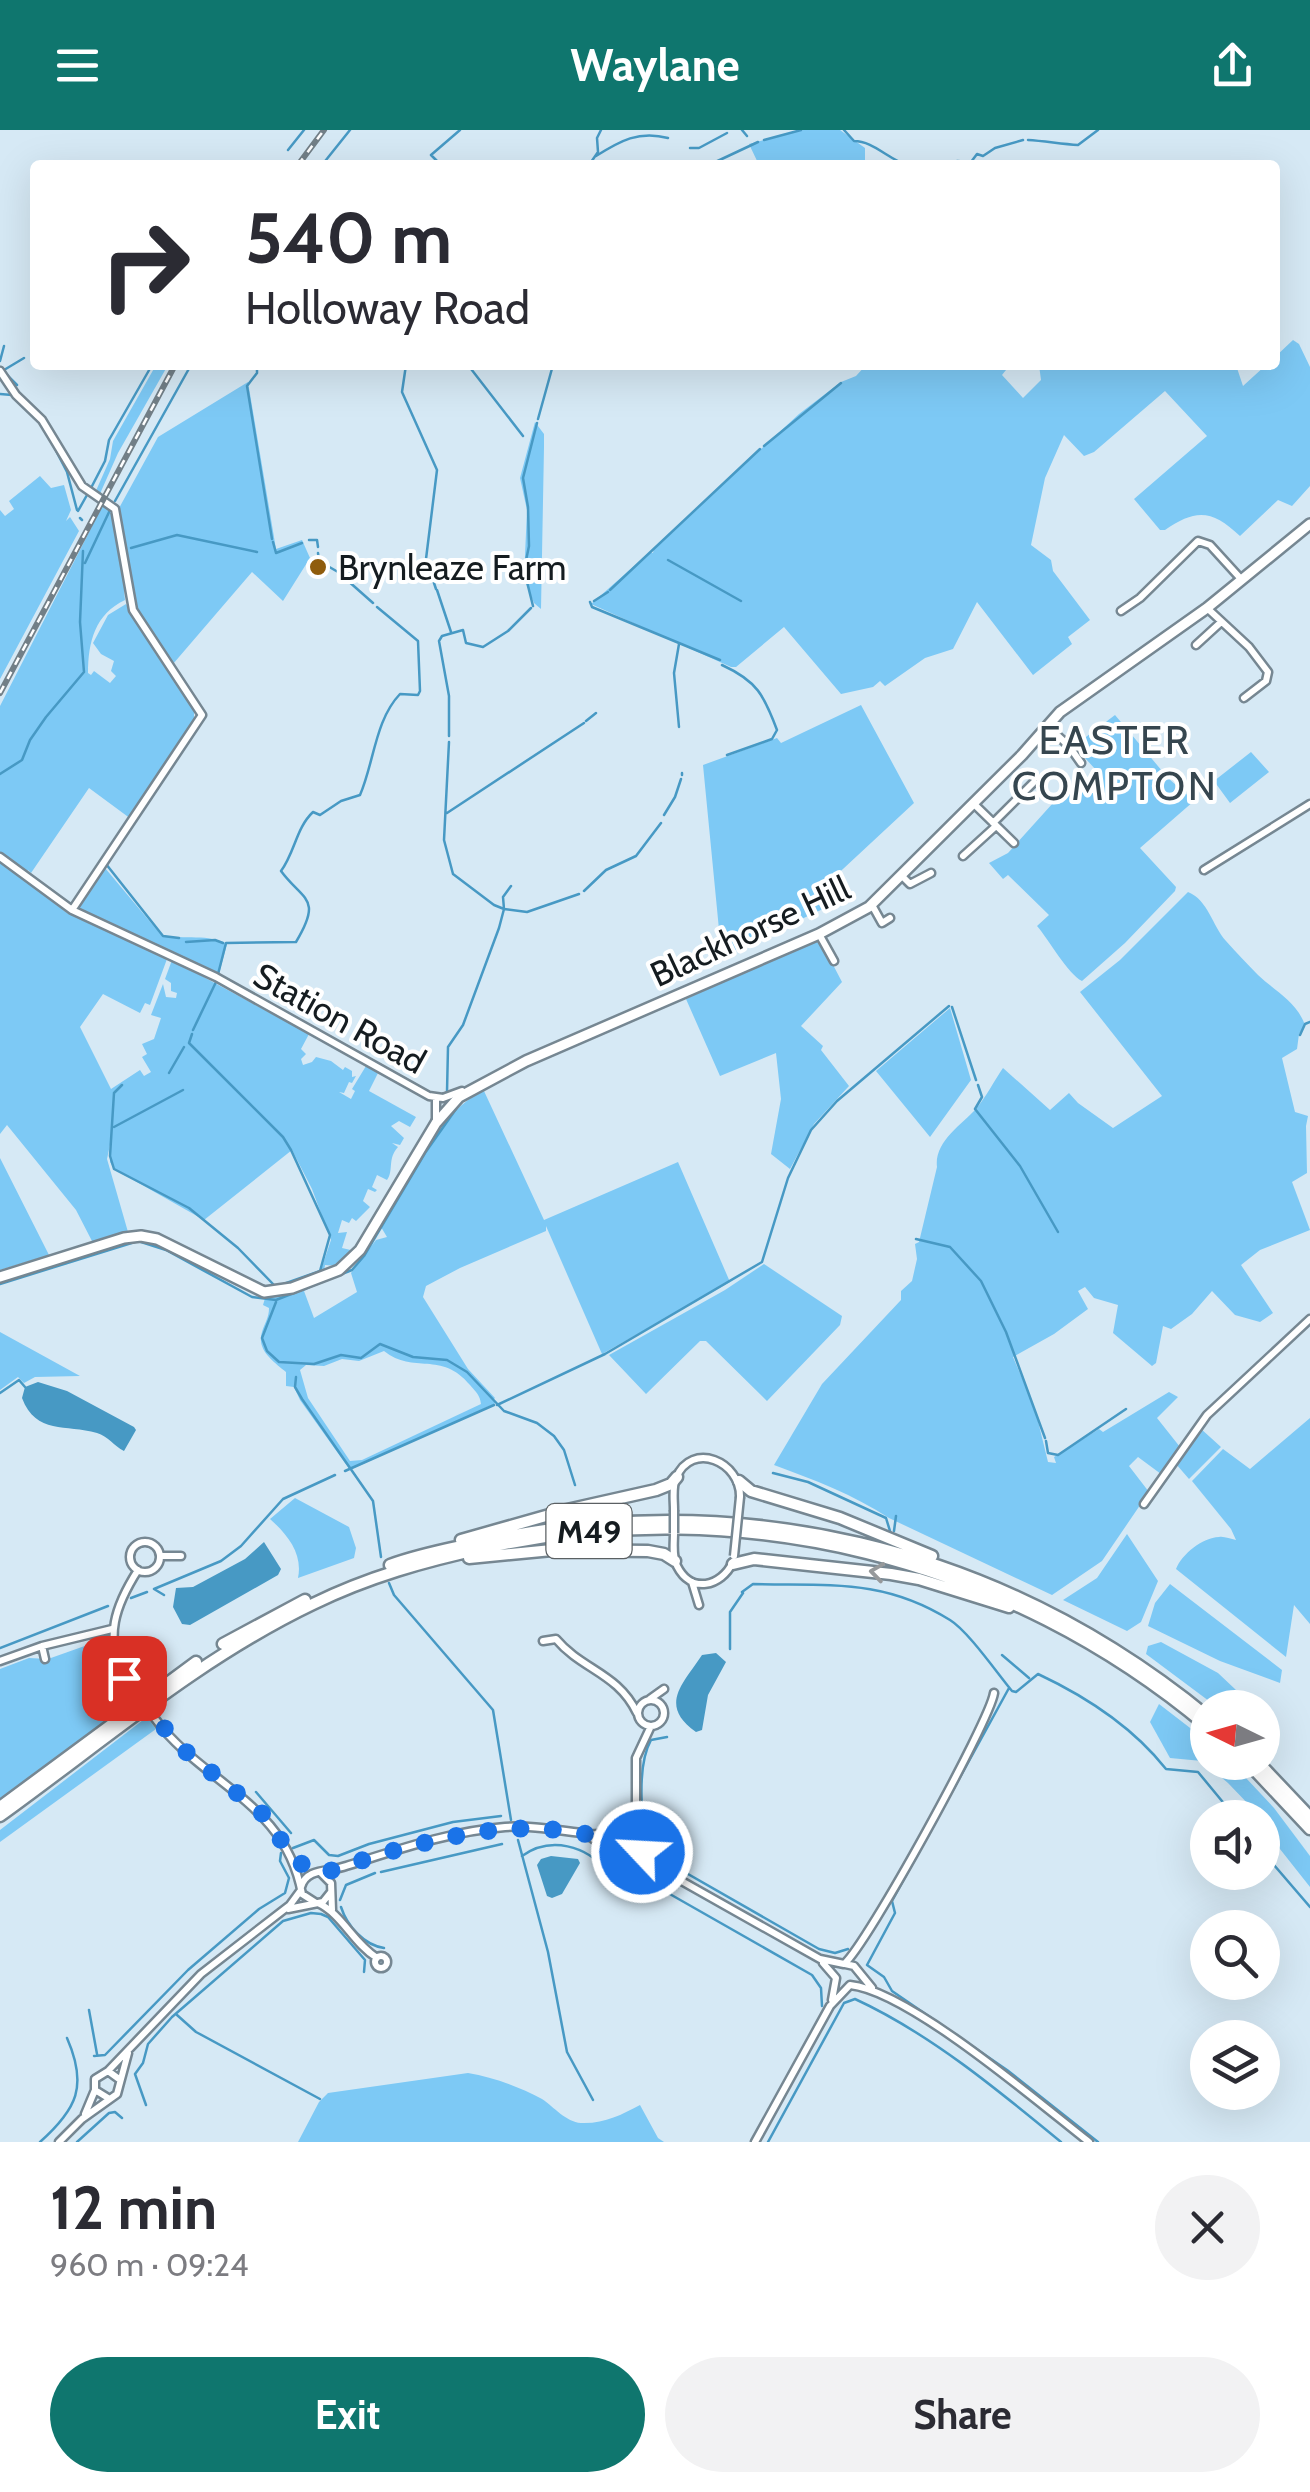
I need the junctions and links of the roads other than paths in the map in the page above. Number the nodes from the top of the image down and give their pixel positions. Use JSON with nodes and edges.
{"nodes":[{"id":1,"x":0,"y":372,"type":"edge"},
{"id":2,"x":1310,"y":524,"type":"edge"},
{"id":3,"x":1241,"y":579,"type":"junction"},
{"id":4,"x":1206,"y":608,"type":"junction"},
{"id":5,"x":1121,"y":612,"type":"dead end"},
{"id":6,"x":1220,"y":623,"type":"junction"},
{"id":7,"x":1196,"y":645,"type":"dead end"},
{"id":8,"x":1249,"y":697,"type":"dead end"},
{"id":9,"x":1047,"y":726,"type":"junction"},
{"id":10,"x":1081,"y":762,"type":"dead end"},
{"id":11,"x":1034,"y":782,"type":"dead end"},
{"id":12,"x":973,"y":803,"type":"junction"},
{"id":13,"x":1310,"y":804,"type":"edge"},
{"id":14,"x":995,"y":824,"type":"junction"},
{"id":15,"x":1014,"y":842,"type":"dead end"},
{"id":16,"x":963,"y":856,"type":"dead end"},
{"id":17,"x":0,"y":857,"type":"edge"},
{"id":18,"x":1204,"y":870,"type":"dead end"},
{"id":19,"x":931,"y":874,"type":"dead end"},
{"id":20,"x":902,"y":876,"type":"junction"},
{"id":21,"x":872,"y":905,"type":"junction"},
{"id":22,"x":72,"y":910,"type":"junction"},
{"id":23,"x":890,"y":918,"type":"dead end"},
{"id":24,"x":819,"y":934,"type":"junction"},
{"id":25,"x":834,"y":957,"type":"dead end"},
{"id":26,"x":477,"y":1085,"type":"junction"},
{"id":27,"x":436,"y":1098,"type":"junction"},
{"id":28,"x":436,"y":1123,"type":"junction"},
{"id":29,"x":0,"y":1277,"type":"edge"},
{"id":30,"x":1310,"y":1319,"type":"edge"},
{"id":31,"x":677,"y":1476,"type":"junction"},
{"id":32,"x":739,"y":1481,"type":"junction"},
{"id":33,"x":1144,"y":1504,"type":"dead end"},
{"id":34,"x":418,"y":1554,"type":"junction"},
{"id":35,"x":160,"y":1556,"type":"junction"},
{"id":36,"x":180,"y":1556,"type":"dead end"},
{"id":37,"x":734,"y":1560,"type":"junction"},
{"id":38,"x":675,"y":1561,"type":"junction"},
{"id":39,"x":399,"y":1569,"type":"junction"},
{"id":40,"x":138,"y":1570,"type":"junction"},
{"id":41,"x":692,"y":1581,"type":"junction"},
{"id":42,"x":710,"y":1584,"type":"junction"},
{"id":43,"x":1018,"y":1596,"type":"junction"},
{"id":44,"x":1038,"y":1616,"type":"junction"},
{"id":45,"x":112,"y":1629,"type":"junction"},
{"id":46,"x":542,"y":1641,"type":"dead end"},
{"id":47,"x":42,"y":1646,"type":"junction"},
{"id":48,"x":45,"y":1659,"type":"dead end"},
{"id":49,"x":0,"y":1661,"type":"edge"},
{"id":50,"x":994,"y":1693,"type":"dead end"},
{"id":51,"x":630,"y":1697,"type":"junction"},
{"id":52,"x":647,"y":1700,"type":"junction"},
{"id":53,"x":661,"y":1704,"type":"junction"},
{"id":54,"x":1190,"y":1704,"type":"edge"},
{"id":55,"x":1190,"y":1713,"type":"edge"},
{"id":56,"x":639,"y":1717,"type":"junction"},
{"id":57,"x":651,"y":1726,"type":"junction"},
{"id":58,"x":641,"y":1743,"type":"junction"},
{"id":59,"x":1264,"y":1780,"type":"edge"},
{"id":60,"x":1275,"y":1780,"type":"edge"},
{"id":61,"x":0,"y":1807,"type":"edge"},
{"id":62,"x":636,"y":1815,"type":"junction"},
{"id":63,"x":0,"y":1816,"type":"edge"},
{"id":64,"x":1310,"y":1817,"type":"edge"},
{"id":65,"x":1310,"y":1829,"type":"edge"},
{"id":66,"x":616,"y":1831,"type":"junction"},
{"id":67,"x":586,"y":1834,"type":"junction"},
{"id":68,"x":636,"y":1836,"type":"junction"},
{"id":69,"x":639,"y":1846,"type":"junction"},
{"id":70,"x":606,"y":1851,"type":"junction"},
{"id":71,"x":293,"y":1858,"type":"junction"},
{"id":72,"x":630,"y":1862,"type":"junction"},
{"id":73,"x":351,"y":1864,"type":"junction"},
{"id":74,"x":655,"y":1866,"type":"junction"},
{"id":75,"x":318,"y":1873,"type":"junction"},
{"id":76,"x":301,"y":1888,"type":"junction"},
{"id":77,"x":331,"y":1890,"type":"junction"},
{"id":78,"x":317,"y":1903,"type":"junction"},
{"id":79,"x":332,"y":1911,"type":"junction"},
{"id":80,"x":280,"y":1912,"type":"junction"},
{"id":81,"x":862,"y":1943,"type":"junction"},
{"id":82,"x":377,"y":1958,"type":"dead end"},
{"id":83,"x":820,"y":1959,"type":"junction"},
{"id":84,"x":843,"y":1964,"type":"junction"},
{"id":85,"x":856,"y":1970,"type":"junction"},
{"id":86,"x":836,"y":1977,"type":"junction"},
{"id":87,"x":850,"y":1985,"type":"junction"},
{"id":88,"x":876,"y":1992,"type":"junction"},
{"id":89,"x":830,"y":2006,"type":"junction"},
{"id":90,"x":132,"y":2046,"type":"junction"},
{"id":91,"x":108,"y":2071,"type":"junction"},
{"id":92,"x":120,"y":2081,"type":"junction"},
{"id":93,"x":95,"y":2090,"type":"junction"},
{"id":94,"x":109,"y":2098,"type":"junction"},
{"id":95,"x":82,"y":2119,"type":"junction"},
{"id":96,"x":59,"y":2142,"type":"edge"},
{"id":97,"x":755,"y":2142,"type":"edge"},
{"id":98,"x":1089,"y":2142,"type":"edge"}],
"edges":[{"from":1,"to":22,"type":"street"},
{"from":2,"to":3,"type":"main road","name":"Blackhorse Hill"},
{"from":3,"to":4,"type":"main road","name":"Blackhorse Hill"},
{"from":3,"to":5,"type":"street"},
{"from":4,"to":6,"type":"street"},
{"from":4,"to":9,"type":"main road","name":"Blackhorse Hill"},
{"from":6,"to":7,"type":"street"},
{"from":6,"to":8,"type":"street"},
{"from":9,"to":10,"type":"street"},
{"from":9,"to":12,"type":"main road","name":"Blackhorse Hill"},
{"from":11,"to":14,"type":"street"},
{"from":12,"to":14,"type":"street"},
{"from":12,"to":20,"type":"main road","name":"Blackhorse Hill"},
{"from":13,"to":18,"type":"street"},
{"from":14,"to":15,"type":"street"},
{"from":14,"to":16,"type":"street"},
{"from":17,"to":22,"type":"street","name":"Station Road"},
{"from":19,"to":20,"type":"street"},
{"from":20,"to":21,"type":"main road","name":"Blackhorse Hill"},
{"from":21,"to":23,"type":"street"},
{"from":21,"to":24,"type":"main road","name":"Blackhorse Hill"},
{"from":22,"to":27,"type":"street","name":"Station Road"},
{"from":24,"to":25,"type":"street"},
{"from":24,"to":26,"type":"main road","name":"Blackhorse Hill"},
{"from":26,"to":27,"type":"street","name":"Station Road"},
{"from":26,"to":28,"type":"main road","name":"Blackhorse Hill"},
{"from":27,"to":28,"type":"street","name":"Station Road"},
{"from":28,"to":29,"type":"main road","name":"Blackhorse Hill"},
{"from":30,"to":33,"type":"street"},
{"from":31,"to":32,"type":"street"},
{"from":31,"to":34,"type":"highway","number":"M49"},
{"from":31,"to":38,"type":"street","bridge":true},
{"from":32,"to":37,"type":"street","bridge":true},
{"from":32,"to":43,"type":"highway","number":"M49"},
{"from":34,"to":43,"type":"highway","number":"M49"},
{"from":34,"to":61,"type":"highway","number":"M49"},
{"from":35,"to":36,"type":"street"},
{"from":35,"to":40,"type":"street"},
{"from":35,"to":40,"type":"street"},
{"from":37,"to":42,"type":"street"},
{"from":44,"to":37,"type":"highway","number":"M49","one_way":true},
{"from":38,"to":39,"type":"highway","number":"M49"},
{"from":38,"to":41,"type":"street"},
{"from":39,"to":44,"type":"highway","number":"M49"},
{"from":39,"to":63,"type":"highway","number":"M49"},
{"from":40,"to":45,"type":"street"},
{"from":41,"to":42,"type":"street"},
{"from":41,"to":42,"type":"street"},
{"from":43,"to":54,"type":"highway","number":"M49"},
{"from":44,"to":55,"type":"highway","number":"M49"},
{"from":45,"to":47,"type":"street"},
{"from":45,"to":71,"type":"street","bridge":true},
{"from":46,"to":51,"type":"street"},
{"from":47,"to":48,"type":"street"},
{"from":47,"to":49,"type":"street"},
{"from":50,"to":81,"type":"street"},
{"from":51,"to":52,"type":"street"},
{"from":51,"to":56,"type":"street"},
{"from":52,"to":53,"type":"street"},
{"from":52,"to":53,"type":"street"},
{"from":52,"to":56,"type":"street"},
{"from":53,"to":57,"type":"street"},
{"from":56,"to":57,"type":"street"},
{"from":56,"to":58,"type":"street"},
{"from":57,"to":58,"type":"street"},
{"from":58,"to":62,"type":"street"},
{"from":59,"to":65,"type":"highway"},
{"from":60,"to":64,"type":"highway"},
{"from":62,"to":66,"type":"street"},
{"from":62,"to":68,"type":"street"},
{"from":66,"to":67,"type":"street"},
{"from":66,"to":68,"type":"street"},
{"from":66,"to":70,"type":"street"},
{"from":67,"to":70,"type":"street"},
{"from":67,"to":73,"type":"street"},
{"from":68,"to":69,"type":"street"},
{"from":69,"to":72,"type":"street"},
{"from":69,"to":74,"type":"street"},
{"from":70,"to":72,"type":"street"},
{"from":71,"to":75,"type":"street"},
{"from":71,"to":76,"type":"street"},
{"from":72,"to":74,"type":"street"},
{"from":73,"to":75,"type":"street"},
{"from":73,"to":77,"type":"street"},
{"from":74,"to":83,"type":"street"},
{"from":75,"to":76,"type":"street"},
{"from":75,"to":77,"type":"street"},
{"from":76,"to":78,"type":"street"},
{"from":76,"to":80,"type":"street"},
{"from":77,"to":78,"type":"street"},
{"from":77,"to":79,"type":"street"},
{"from":78,"to":79,"type":"street"},
{"from":78,"to":80,"type":"street"},
{"from":79,"to":82,"type":"street"},
{"from":80,"to":90,"type":"street"},
{"from":81,"to":84,"type":"street"},
{"from":81,"to":85,"type":"street"},
{"from":83,"to":84,"type":"street"},
{"from":83,"to":86,"type":"street"},
{"from":84,"to":85,"type":"street"},
{"from":84,"to":86,"type":"street"},
{"from":85,"to":87,"type":"street"},
{"from":85,"to":88,"type":"street"},
{"from":86,"to":87,"type":"street"},
{"from":86,"to":89,"type":"street"},
{"from":87,"to":88,"type":"street"},
{"from":87,"to":89,"type":"street"},
{"from":88,"to":98,"type":"street"},
{"from":89,"to":97,"type":"street"},
{"from":90,"to":91,"type":"street"},
{"from":90,"to":92,"type":"street"},
{"from":91,"to":92,"type":"street"},
{"from":91,"to":93,"type":"street"},
{"from":92,"to":94,"type":"street"},
{"from":93,"to":94,"type":"street"},
{"from":93,"to":95,"type":"street"},
{"from":94,"to":95,"type":"street"},
{"from":95,"to":96,"type":"street"}]}
